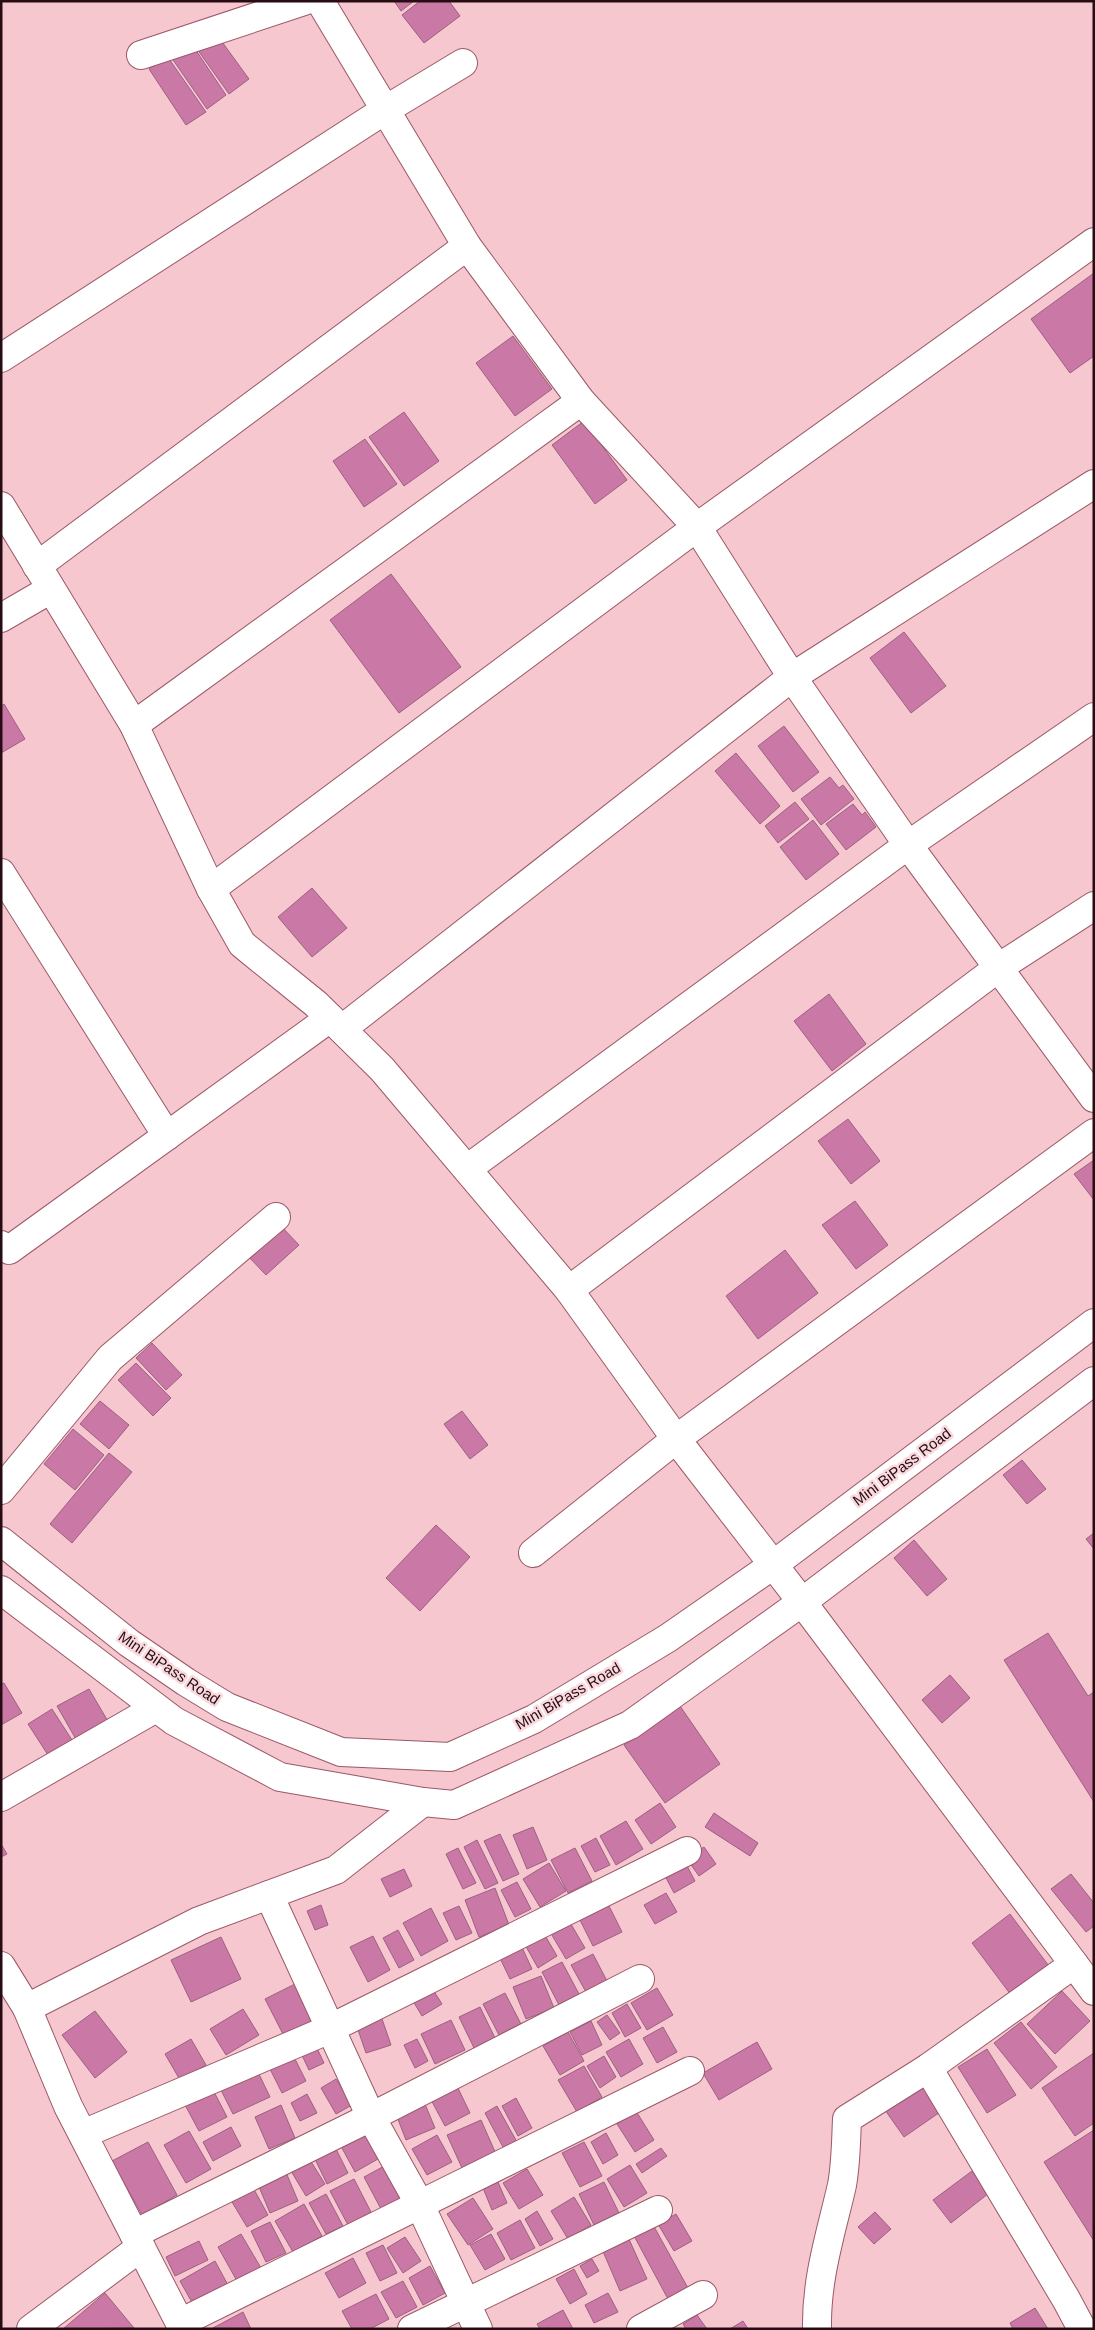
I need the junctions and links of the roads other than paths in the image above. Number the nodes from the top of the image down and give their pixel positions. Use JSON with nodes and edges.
{"nodes":[{"id":1,"x":304,"y":1,"type":"edge"},
{"id":2,"x":320,"y":1,"type":"edge"},
{"id":3,"x":141,"y":55,"type":"dead end"},
{"id":4,"x":463,"y":63,"type":"dead end"},
{"id":5,"x":385,"y":110,"type":"junction"},
{"id":6,"x":1094,"y":242,"type":"edge"},
{"id":7,"x":467,"y":246,"type":"junction"},
{"id":8,"x":1,"y":358,"type":"edge"},
{"id":9,"x":581,"y":401,"type":"junction"},
{"id":10,"x":1094,"y":484,"type":"edge"},
{"id":11,"x":1,"y":506,"type":"edge"},
{"id":12,"x":697,"y":527,"type":"junction"},
{"id":13,"x":37,"y":566,"type":"junction"},
{"id":14,"x":51,"y":589,"type":"junction"},
{"id":15,"x":1,"y":618,"type":"edge"},
{"id":16,"x":792,"y":677,"type":"junction"},
{"id":17,"x":1094,"y":717,"type":"edge"},
{"id":18,"x":134,"y":725,"type":"junction"},
{"id":19,"x":908,"y":845,"type":"junction"},
{"id":20,"x":1,"y":873,"type":"edge"},
{"id":21,"x":211,"y":888,"type":"junction"},
{"id":22,"x":1094,"y":906,"type":"edge"},
{"id":23,"x":998,"y":968,"type":"junction"},
{"id":24,"x":336,"y":1023,"type":"junction"},
{"id":25,"x":1094,"y":1098,"type":"edge"},
{"id":26,"x":1094,"y":1133,"type":"edge"},
{"id":27,"x":167,"y":1136,"type":"junction"},
{"id":28,"x":467,"y":1169,"type":"junction"},
{"id":29,"x":276,"y":1217,"type":"dead end"},
{"id":30,"x":1,"y":1245,"type":"edge"},
{"id":31,"x":570,"y":1290,"type":"junction"},
{"id":32,"x":1094,"y":1323,"type":"edge"},
{"id":33,"x":1094,"y":1381,"type":"edge"},
{"id":34,"x":676,"y":1439,"type":"junction"},
{"id":35,"x":1,"y":1490,"type":"edge"},
{"id":36,"x":1,"y":1541,"type":"edge"},
{"id":37,"x":532,"y":1553,"type":"dead end"},
{"id":38,"x":773,"y":1565,"type":"junction"},
{"id":39,"x":1,"y":1590,"type":"edge"},
{"id":40,"x":802,"y":1602,"type":"junction"},
{"id":41,"x":156,"y":1708,"type":"junction"},
{"id":42,"x":1,"y":1797,"type":"edge"},
{"id":43,"x":423,"y":1802,"type":"junction"},
{"id":44,"x":687,"y":1851,"type":"dead end"},
{"id":45,"x":269,"y":1895,"type":"junction"},
{"id":46,"x":1074,"y":1964,"type":"junction"},
{"id":47,"x":1,"y":1966,"type":"edge"},
{"id":48,"x":640,"y":1979,"type":"dead end"},
{"id":49,"x":1094,"y":1991,"type":"edge"},
{"id":50,"x":26,"y":2008,"type":"junction"},
{"id":51,"x":329,"y":2028,"type":"junction"},
{"id":52,"x":928,"y":2068,"type":"junction"},
{"id":53,"x":690,"y":2071,"type":"dead end"},
{"id":54,"x":371,"y":2117,"type":"junction"},
{"id":55,"x":83,"y":2134,"type":"junction"},
{"id":56,"x":419,"y":2203,"type":"junction"},
{"id":57,"x":658,"y":2210,"type":"dead end"},
{"id":58,"x":138,"y":2241,"type":"junction"},
{"id":59,"x":703,"y":2295,"type":"dead end"},
{"id":60,"x":466,"y":2302,"type":"junction"},
{"id":61,"x":182,"y":2326,"type":"edge"},
{"id":62,"x":31,"y":2329,"type":"edge"},
{"id":63,"x":412,"y":2329,"type":"edge"},
{"id":64,"x":478,"y":2329,"type":"edge"},
{"id":65,"x":641,"y":2329,"type":"edge"},
{"id":66,"x":817,"y":2329,"type":"edge"},
{"id":67,"x":1082,"y":2329,"type":"edge"}],
"edges":[{"from":1,"to":3,"type":"street"},
{"from":2,"to":5,"type":"street"},
{"from":4,"to":5,"type":"street"},
{"from":5,"to":7,"type":"street"},
{"from":5,"to":8,"type":"street"},
{"from":6,"to":12,"type":"street"},
{"from":7,"to":9,"type":"street"},
{"from":7,"to":13,"type":"street"},
{"from":9,"to":12,"type":"street"},
{"from":9,"to":18,"type":"street"},
{"from":10,"to":16,"type":"street"},
{"from":11,"to":13,"type":"street"},
{"from":12,"to":16,"type":"street"},
{"from":12,"to":21,"type":"street"},
{"from":13,"to":14,"type":"street"},
{"from":14,"to":15,"type":"street"},
{"from":14,"to":18,"type":"street"},
{"from":16,"to":19,"type":"street"},
{"from":16,"to":24,"type":"street"},
{"from":17,"to":19,"type":"street"},
{"from":18,"to":21,"type":"street"},
{"from":19,"to":23,"type":"street"},
{"from":19,"to":28,"type":"street"},
{"from":20,"to":27,"type":"street"},
{"from":21,"to":24,"type":"street"},
{"from":22,"to":23,"type":"street"},
{"from":23,"to":25,"type":"street"},
{"from":23,"to":31,"type":"street"},
{"from":24,"to":27,"type":"street"},
{"from":24,"to":28,"type":"street"},
{"from":26,"to":34,"type":"street"},
{"from":27,"to":30,"type":"street"},
{"from":28,"to":31,"type":"street"},
{"from":29,"to":35,"type":"street"},
{"from":31,"to":34,"type":"street"},
{"from":32,"to":38,"type":"street","name":"Mini BiPass Road"},
{"from":33,"to":40,"type":"street"},
{"from":34,"to":37,"type":"street"},
{"from":34,"to":38,"type":"street"},
{"from":36,"to":38,"type":"street","name":"Mini BiPass Road"},
{"from":38,"to":40,"type":"street"},
{"from":39,"to":41,"type":"street"},
{"from":40,"to":43,"type":"street"},
{"from":40,"to":46,"type":"street"},
{"from":41,"to":42,"type":"street"},
{"from":41,"to":43,"type":"street"},
{"from":43,"to":45,"type":"street"},
{"from":44,"to":51,"type":"street"},
{"from":45,"to":50,"type":"street"},
{"from":45,"to":51,"type":"street"},
{"from":46,"to":49,"type":"street"},
{"from":46,"to":52,"type":"street"},
{"from":47,"to":50,"type":"street"},
{"from":48,"to":54,"type":"street"},
{"from":50,"to":55,"type":"street"},
{"from":51,"to":54,"type":"street"},
{"from":51,"to":55,"type":"street"},
{"from":52,"to":66,"type":"street"},
{"from":52,"to":67,"type":"street"},
{"from":53,"to":56,"type":"street"},
{"from":54,"to":56,"type":"street"},
{"from":54,"to":58,"type":"street"},
{"from":55,"to":58,"type":"street"},
{"from":56,"to":60,"type":"street"},
{"from":56,"to":61,"type":"street"},
{"from":57,"to":60,"type":"street"},
{"from":58,"to":61,"type":"street"},
{"from":58,"to":62,"type":"street"},
{"from":59,"to":65,"type":"street"},
{"from":60,"to":63,"type":"street"},
{"from":60,"to":64,"type":"street"}]}
